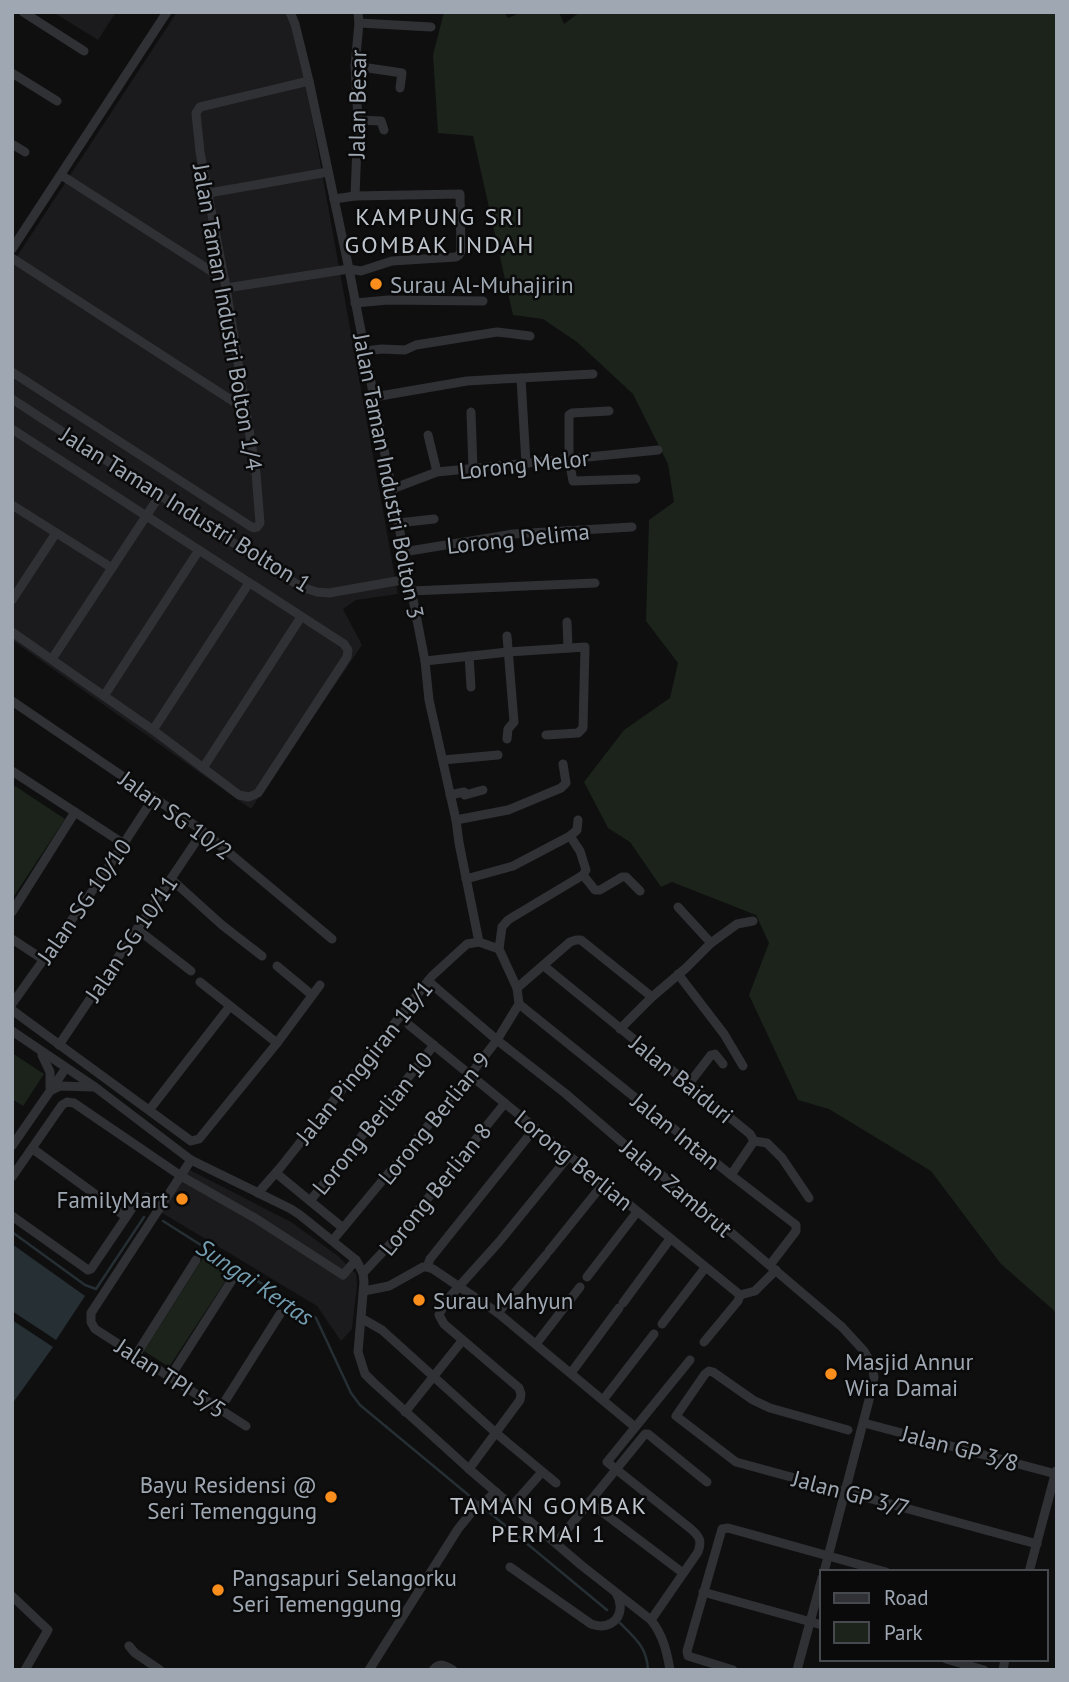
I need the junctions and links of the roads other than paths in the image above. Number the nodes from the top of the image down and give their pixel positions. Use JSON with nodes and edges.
{"nodes":[{"id":1,"x":23,"y":12,"type":"edge"},
{"id":2,"x":167,"y":12,"type":"edge"},
{"id":3,"x":290,"y":12,"type":"edge"},
{"id":4,"x":359,"y":17,"type":"edge"},
{"id":5,"x":431,"y":27,"type":"dead end"},
{"id":6,"x":84,"y":51,"type":"dead end"},
{"id":7,"x":355,"y":66,"type":"junction"},
{"id":8,"x":12,"y":73,"type":"edge"},
{"id":9,"x":309,"y":81,"type":"junction"},
{"id":10,"x":400,"y":88,"type":"dead end"},
{"id":11,"x":57,"y":101,"type":"dead end"},
{"id":12,"x":358,"y":120,"type":"junction"},
{"id":13,"x":384,"y":130,"type":"dead end"},
{"id":14,"x":12,"y":144,"type":"edge"},
{"id":15,"x":25,"y":152,"type":"dead end"},
{"id":16,"x":328,"y":172,"type":"junction"},
{"id":17,"x":61,"y":175,"type":"junction"},
{"id":18,"x":209,"y":193,"type":"junction"},
{"id":19,"x":355,"y":196,"type":"junction"},
{"id":20,"x":334,"y":199,"type":"junction"},
{"id":21,"x":12,"y":249,"type":"edge"},
{"id":22,"x":12,"y":258,"type":"edge"},
{"id":23,"x":349,"y":269,"type":"junction"},
{"id":24,"x":226,"y":284,"type":"junction"},
{"id":25,"x":483,"y":301,"type":"dead end"},
{"id":26,"x":355,"y":303,"type":"junction"},
{"id":27,"x":530,"y":336,"type":"dead end"},
{"id":28,"x":365,"y":351,"type":"junction"},
{"id":29,"x":12,"y":372,"type":"edge"},
{"id":30,"x":593,"y":374,"type":"dead end"},
{"id":31,"x":521,"y":377,"type":"junction"},
{"id":32,"x":374,"y":397,"type":"junction"},
{"id":33,"x":12,"y":399,"type":"edge"},
{"id":34,"x":245,"y":409,"type":"junction"},
{"id":35,"x":609,"y":411,"type":"dead end"},
{"id":36,"x":471,"y":412,"type":"dead end"},
{"id":37,"x":12,"y":429,"type":"edge"},
{"id":38,"x":428,"y":435,"type":"dead end"},
{"id":39,"x":658,"y":450,"type":"dead end"},
{"id":40,"x":569,"y":460,"type":"junction"},
{"id":41,"x":526,"y":464,"type":"junction"},
{"id":42,"x":473,"y":469,"type":"junction"},
{"id":43,"x":437,"y":472,"type":"junction"},
{"id":44,"x":636,"y":479,"type":"dead end"},
{"id":45,"x":392,"y":489,"type":"junction"},
{"id":46,"x":160,"y":495,"type":"junction"},
{"id":47,"x":12,"y":505,"type":"edge"},
{"id":48,"x":147,"y":515,"type":"junction"},
{"id":49,"x":435,"y":519,"type":"dead end"},
{"id":50,"x":398,"y":523,"type":"junction"},
{"id":51,"x":632,"y":527,"type":"dead end"},
{"id":52,"x":56,"y":533,"type":"junction"},
{"id":53,"x":199,"y":550,"type":"junction"},
{"id":54,"x":403,"y":552,"type":"junction"},
{"id":55,"x":112,"y":568,"type":"junction"},
{"id":56,"x":408,"y":579,"type":"junction"},
{"id":57,"x":249,"y":583,"type":"junction"},
{"id":58,"x":595,"y":583,"type":"dead end"},
{"id":59,"x":411,"y":591,"type":"junction"},
{"id":60,"x":12,"y":600,"type":"edge"},
{"id":61,"x":301,"y":617,"type":"junction"},
{"id":62,"x":567,"y":622,"type":"dead end"},
{"id":63,"x":12,"y":632,"type":"edge"},
{"id":64,"x":507,"y":636,"type":"dead end"},
{"id":65,"x":568,"y":648,"type":"junction"},
{"id":66,"x":508,"y":652,"type":"junction"},
{"id":67,"x":469,"y":656,"type":"junction"},
{"id":68,"x":52,"y":659,"type":"junction"},
{"id":69,"x":425,"y":661,"type":"junction"},
{"id":70,"x":471,"y":688,"type":"dead end"},
{"id":71,"x":104,"y":696,"type":"junction"},
{"id":72,"x":12,"y":701,"type":"edge"},
{"id":73,"x":153,"y":730,"type":"junction"},
{"id":74,"x":545,"y":735,"type":"dead end"},
{"id":75,"x":507,"y":739,"type":"dead end"},
{"id":76,"x":498,"y":755,"type":"dead end"},
{"id":77,"x":443,"y":760,"type":"junction"},
{"id":78,"x":563,"y":764,"type":"dead end"},
{"id":79,"x":203,"y":768,"type":"junction"},
{"id":80,"x":14,"y":775,"type":"edge"},
{"id":81,"x":484,"y":790,"type":"dead end"},
{"id":82,"x":450,"y":795,"type":"junction"},
{"id":83,"x":154,"y":797,"type":"junction"},
{"id":84,"x":75,"y":812,"type":"junction"},
{"id":85,"x":456,"y":820,"type":"junction"},
{"id":86,"x":578,"y":820,"type":"dead end"},
{"id":87,"x":203,"y":831,"type":"junction"},
{"id":88,"x":570,"y":836,"type":"junction"},
{"id":89,"x":124,"y":844,"type":"junction"},
{"id":90,"x":583,"y":875,"type":"junction"},
{"id":91,"x":171,"y":879,"type":"junction"},
{"id":92,"x":466,"y":879,"type":"junction"},
{"id":93,"x":639,"y":891,"type":"dead end"},
{"id":94,"x":678,"y":907,"type":"dead end"},
{"id":95,"x":12,"y":912,"type":"edge"},
{"id":96,"x":753,"y":921,"type":"dead end"},
{"id":97,"x":137,"y":929,"type":"junction"},
{"id":98,"x":12,"y":939,"type":"edge"},
{"id":99,"x":332,"y":939,"type":"dead end"},
{"id":100,"x":479,"y":942,"type":"junction"},
{"id":101,"x":711,"y":943,"type":"junction"},
{"id":102,"x":499,"y":949,"type":"junction"},
{"id":103,"x":262,"y":956,"type":"dead end"},
{"id":104,"x":44,"y":960,"type":"junction"},
{"id":105,"x":277,"y":966,"type":"dead end"},
{"id":106,"x":544,"y":966,"type":"junction"},
{"id":107,"x":191,"y":971,"type":"dead end"},
{"id":108,"x":678,"y":974,"type":"junction"},
{"id":109,"x":428,"y":981,"type":"junction"},
{"id":110,"x":200,"y":982,"type":"dead end"},
{"id":111,"x":320,"y":985,"type":"dead end"},
{"id":112,"x":517,"y":988,"type":"junction"},
{"id":113,"x":312,"y":995,"type":"junction"},
{"id":114,"x":652,"y":997,"type":"junction"},
{"id":115,"x":12,"y":1004,"type":"edge"},
{"id":116,"x":519,"y":1004,"type":"junction"},
{"id":117,"x":230,"y":1006,"type":"junction"},
{"id":118,"x":12,"y":1010,"type":"edge"},
{"id":119,"x":409,"y":1025,"type":"dead end"},
{"id":120,"x":620,"y":1029,"type":"junction"},
{"id":121,"x":12,"y":1031,"type":"edge"},
{"id":122,"x":497,"y":1040,"type":"junction"},
{"id":123,"x":277,"y":1043,"type":"junction"},
{"id":124,"x":59,"y":1045,"type":"junction"},
{"id":125,"x":434,"y":1045,"type":"junction"},
{"id":126,"x":40,"y":1052,"type":"junction"},
{"id":127,"x":723,"y":1064,"type":"dead end"},
{"id":128,"x":743,"y":1066,"type":"dead end"},
{"id":129,"x":66,"y":1068,"type":"junction"},
{"id":130,"x":470,"y":1075,"type":"junction"},
{"id":131,"x":688,"y":1085,"type":"junction"},
{"id":132,"x":95,"y":1087,"type":"junction"},
{"id":133,"x":50,"y":1090,"type":"junction"},
{"id":134,"x":505,"y":1103,"type":"junction"},
{"id":135,"x":150,"y":1110,"type":"junction"},
{"id":136,"x":535,"y":1128,"type":"junction"},
{"id":137,"x":754,"y":1141,"type":"junction"},
{"id":138,"x":12,"y":1146,"type":"edge"},
{"id":139,"x":33,"y":1149,"type":"junction"},
{"id":140,"x":569,"y":1156,"type":"junction"},
{"id":141,"x":191,"y":1160,"type":"junction"},
{"id":142,"x":276,"y":1173,"type":"junction"},
{"id":143,"x":731,"y":1175,"type":"junction"},
{"id":144,"x":181,"y":1176,"type":"junction"},
{"id":145,"x":12,"y":1177,"type":"edge"},
{"id":146,"x":603,"y":1184,"type":"junction"},
{"id":147,"x":258,"y":1193,"type":"junction"},
{"id":148,"x":146,"y":1197,"type":"dead end"},
{"id":149,"x":809,"y":1198,"type":"dead end"},
{"id":150,"x":310,"y":1201,"type":"junction"},
{"id":151,"x":637,"y":1212,"type":"junction"},
{"id":152,"x":12,"y":1216,"type":"edge"},
{"id":153,"x":125,"y":1216,"type":"junction"},
{"id":154,"x":343,"y":1228,"type":"junction"},
{"id":155,"x":670,"y":1239,"type":"junction"},
{"id":156,"x":333,"y":1240,"type":"junction"},
{"id":157,"x":196,"y":1260,"type":"dead end"},
{"id":158,"x":356,"y":1260,"type":"junction"},
{"id":159,"x":428,"y":1267,"type":"junction"},
{"id":160,"x":705,"y":1268,"type":"junction"},
{"id":161,"x":773,"y":1268,"type":"junction"},
{"id":162,"x":363,"y":1273,"type":"junction"},
{"id":163,"x":587,"y":1277,"type":"dead end"},
{"id":164,"x":232,"y":1280,"type":"dead end"},
{"id":165,"x":459,"y":1286,"type":"junction"},
{"id":166,"x":580,"y":1287,"type":"dead end"},
{"id":167,"x":364,"y":1291,"type":"junction"},
{"id":168,"x":740,"y":1295,"type":"junction"},
{"id":169,"x":498,"y":1313,"type":"junction"},
{"id":170,"x":280,"y":1314,"type":"dead end"},
{"id":171,"x":361,"y":1318,"type":"junction"},
{"id":172,"x":662,"y":1324,"type":"dead end"},
{"id":173,"x":654,"y":1334,"type":"dead end"},
{"id":174,"x":462,"y":1341,"type":"junction"},
{"id":175,"x":704,"y":1342,"type":"dead end"},
{"id":176,"x":536,"y":1344,"type":"junction"},
{"id":177,"x":136,"y":1355,"type":"junction"},
{"id":178,"x":690,"y":1360,"type":"dead end"},
{"id":179,"x":571,"y":1373,"type":"junction"},
{"id":180,"x":433,"y":1376,"type":"junction"},
{"id":181,"x":170,"y":1377,"type":"junction"},
{"id":182,"x":603,"y":1400,"type":"junction"},
{"id":183,"x":220,"y":1409,"type":"junction"},
{"id":184,"x":405,"y":1412,"type":"junction"},
{"id":185,"x":864,"y":1423,"type":"junction"},
{"id":186,"x":246,"y":1426,"type":"dead end"},
{"id":187,"x":635,"y":1427,"type":"junction"},
{"id":188,"x":848,"y":1430,"type":"dead end"},
{"id":189,"x":496,"y":1433,"type":"junction"},
{"id":190,"x":469,"y":1469,"type":"junction"},
{"id":191,"x":616,"y":1470,"type":"junction"},
{"id":192,"x":1056,"y":1471,"type":"edge"},
{"id":193,"x":542,"y":1472,"type":"junction"},
{"id":194,"x":707,"y":1482,"type":"dead end"},
{"id":195,"x":556,"y":1483,"type":"dead end"},
{"id":196,"x":846,"y":1492,"type":"junction"},
{"id":197,"x":493,"y":1495,"type":"junction"},
{"id":198,"x":589,"y":1502,"type":"junction"},
{"id":199,"x":512,"y":1506,"type":"junction"},
{"id":200,"x":556,"y":1544,"type":"junction"},
{"id":201,"x":1037,"y":1544,"type":"junction"},
{"id":202,"x":828,"y":1556,"type":"junction"},
{"id":203,"x":510,"y":1567,"type":"dead end"},
{"id":204,"x":824,"y":1570,"type":"edge"},
{"id":205,"x":879,"y":1570,"type":"edge"},
{"id":206,"x":1030,"y":1570,"type":"edge"},
{"id":207,"x":684,"y":1573,"type":"junction"},
{"id":208,"x":820,"y":1585,"type":"edge"},
{"id":209,"x":615,"y":1591,"type":"junction"},
{"id":210,"x":703,"y":1592,"type":"junction"},
{"id":211,"x":12,"y":1596,"type":"edge"},
{"id":212,"x":651,"y":1620,"type":"junction"},
{"id":213,"x":810,"y":1622,"type":"junction"},
{"id":214,"x":820,"y":1624,"type":"edge"},
{"id":215,"x":129,"y":1646,"type":"dead end"},
{"id":216,"x":953,"y":1661,"type":"edge"},
{"id":217,"x":25,"y":1670,"type":"edge"},
{"id":218,"x":160,"y":1670,"type":"edge"},
{"id":219,"x":369,"y":1670,"type":"edge"},
{"id":220,"x":433,"y":1670,"type":"edge"},
{"id":221,"x":453,"y":1670,"type":"edge"},
{"id":222,"x":670,"y":1670,"type":"edge"},
{"id":223,"x":733,"y":1670,"type":"edge"},
{"id":224,"x":797,"y":1670,"type":"edge"},
{"id":225,"x":984,"y":1670,"type":"edge"}],
"edges":[{"from":1,"to":6,"type":"street"},
{"from":2,"to":17,"type":"street"},
{"from":3,"to":9,"type":"street","name":"Jalan Taman Industri Bolton 3"},
{"from":4,"to":5,"type":"street"},
{"from":4,"to":7,"type":"street","name":"Jalan Besar"},
{"from":7,"to":10,"type":"street"},
{"from":7,"to":12,"type":"street","name":"Jalan Besar"},
{"from":8,"to":11,"type":"street"},
{"from":9,"to":16,"type":"street","name":"Jalan Taman Industri Bolton 3"},
{"from":9,"to":18,"type":"street","name":"Jalan Taman Industri Bolton 1/4"},
{"from":12,"to":13,"type":"street"},
{"from":12,"to":19,"type":"street","name":"Jalan Besar"},
{"from":14,"to":15,"type":"street"},
{"from":16,"to":18,"type":"street"},
{"from":16,"to":20,"type":"street","name":"Jalan Taman Industri Bolton 3"},
{"from":17,"to":21,"type":"street"},
{"from":17,"to":24,"type":"street"},
{"from":18,"to":24,"type":"street","name":"Jalan Taman Industri Bolton 1/4"},
{"from":19,"to":20,"type":"street"},
{"from":19,"to":23,"type":"street"},
{"from":20,"to":23,"type":"street","name":"Jalan Taman Industri Bolton 3"},
{"from":22,"to":34,"type":"street"},
{"from":23,"to":24,"type":"street"},
{"from":23,"to":26,"type":"street","name":"Jalan Taman Industri Bolton 3"},
{"from":24,"to":34,"type":"street","name":"Jalan Taman Industri Bolton 1/4"},
{"from":25,"to":26,"type":"street"},
{"from":26,"to":28,"type":"street","name":"Jalan Taman Industri Bolton 3"},
{"from":27,"to":28,"type":"street"},
{"from":28,"to":32,"type":"street","name":"Jalan Taman Industri Bolton 3"},
{"from":29,"to":34,"type":"street","name":"Jalan Taman Industri Bolton 1/4"},
{"from":30,"to":31,"type":"street"},
{"from":31,"to":32,"type":"street"},
{"from":31,"to":41,"type":"street"},
{"from":32,"to":45,"type":"street","name":"Jalan Taman Industri Bolton 3"},
{"from":33,"to":46,"type":"street","name":"Jalan Taman Industri Bolton 1"},
{"from":35,"to":40,"type":"street"},
{"from":36,"to":42,"type":"street"},
{"from":37,"to":48,"type":"street"},
{"from":38,"to":43,"type":"street"},
{"from":39,"to":40,"type":"street","name":"Lorong Melor"},
{"from":40,"to":41,"type":"street","name":"Lorong Melor"},
{"from":40,"to":44,"type":"street"},
{"from":41,"to":42,"type":"street","name":"Lorong Melor"},
{"from":42,"to":43,"type":"street","name":"Lorong Melor"},
{"from":43,"to":45,"type":"street","name":"Lorong Melor"},
{"from":45,"to":50,"type":"street","name":"Jalan Taman Industri Bolton 3"},
{"from":46,"to":48,"type":"street"},
{"from":46,"to":56,"type":"street","name":"Jalan Taman Industri Bolton 1"},
{"from":47,"to":52,"type":"street"},
{"from":48,"to":53,"type":"street"},
{"from":48,"to":55,"type":"street"},
{"from":49,"to":50,"type":"street"},
{"from":50,"to":54,"type":"street","name":"Jalan Taman Industri Bolton 3"},
{"from":51,"to":54,"type":"street","name":"Lorong Delima"},
{"from":52,"to":55,"type":"street"},
{"from":52,"to":60,"type":"street"},
{"from":53,"to":57,"type":"street"},
{"from":53,"to":71,"type":"street"},
{"from":54,"to":56,"type":"street","name":"Jalan Taman Industri Bolton 3"},
{"from":55,"to":68,"type":"street"},
{"from":56,"to":59,"type":"street","name":"Jalan Taman Industri Bolton 3"},
{"from":57,"to":61,"type":"street"},
{"from":57,"to":73,"type":"street"},
{"from":58,"to":59,"type":"street"},
{"from":59,"to":69,"type":"street","name":"Jalan Taman Industri Bolton 3"},
{"from":61,"to":79,"type":"street"},
{"from":61,"to":79,"type":"street"},
{"from":62,"to":65,"type":"street"},
{"from":63,"to":68,"type":"street"},
{"from":64,"to":66,"type":"street"},
{"from":65,"to":66,"type":"street"},
{"from":65,"to":74,"type":"street"},
{"from":66,"to":67,"type":"street"},
{"from":66,"to":75,"type":"street"},
{"from":67,"to":69,"type":"street"},
{"from":67,"to":70,"type":"street"},
{"from":68,"to":71,"type":"street"},
{"from":69,"to":77,"type":"street","name":"Jalan Taman Industri Bolton 3"},
{"from":71,"to":73,"type":"street"},
{"from":72,"to":83,"type":"street","name":"Jalan SG 10/2"},
{"from":73,"to":79,"type":"street"},
{"from":76,"to":77,"type":"street"},
{"from":77,"to":82,"type":"street","name":"Jalan Taman Industri Bolton 3"},
{"from":78,"to":85,"type":"street"},
{"from":80,"to":84,"type":"street"},
{"from":81,"to":82,"type":"street"},
{"from":82,"to":85,"type":"street","name":"Jalan Taman Industri Bolton 3"},
{"from":83,"to":87,"type":"street","name":"Jalan SG 10/2"},
{"from":83,"to":89,"type":"street","name":"Jalan SG 10/10"},
{"from":84,"to":89,"type":"street"},
{"from":84,"to":95,"type":"street"},
{"from":85,"to":92,"type":"street","name":"Jalan Taman Industri Bolton 3"},
{"from":86,"to":88,"type":"street"},
{"from":87,"to":91,"type":"street","name":"Jalan SG 10/11"},
{"from":87,"to":99,"type":"street","name":"Jalan SG 10/2"},
{"from":88,"to":90,"type":"street"},
{"from":88,"to":92,"type":"street"},
{"from":89,"to":104,"type":"street","name":"Jalan SG 10/10"},
{"from":90,"to":93,"type":"street"},
{"from":90,"to":102,"type":"street"},
{"from":91,"to":97,"type":"street","name":"Jalan SG 10/11"},
{"from":91,"to":103,"type":"street"},
{"from":92,"to":100,"type":"street","name":"Jalan Taman Industri Bolton 3"},
{"from":94,"to":101,"type":"street"},
{"from":96,"to":101,"type":"street"},
{"from":97,"to":107,"type":"street"},
{"from":97,"to":124,"type":"street","name":"Jalan SG 10/11"},
{"from":98,"to":104,"type":"street"},
{"from":100,"to":102,"type":"street"},
{"from":100,"to":109,"type":"street","name":"Jalan Pinggiran 1B/1"},
{"from":101,"to":108,"type":"street"},
{"from":102,"to":112,"type":"street"},
{"from":104,"to":115,"type":"street","name":"Jalan SG 10/10"},
{"from":105,"to":113,"type":"street"},
{"from":106,"to":112,"type":"street"},
{"from":106,"to":114,"type":"street"},
{"from":106,"to":120,"type":"street","name":"Jalan Baiduri"},
{"from":108,"to":114,"type":"street"},
{"from":108,"to":128,"type":"street"},
{"from":109,"to":122,"type":"street","name":"Jalan Zambrut"},
{"from":109,"to":142,"type":"street","name":"Jalan Pinggiran 1B/1"},
{"from":110,"to":117,"type":"street"},
{"from":111,"to":113,"type":"street"},
{"from":112,"to":116,"type":"street"},
{"from":113,"to":123,"type":"street"},
{"from":114,"to":120,"type":"street"},
{"from":116,"to":122,"type":"street","name":"Lorong Berlian 9"},
{"from":116,"to":143,"type":"street","name":"Jalan Intan"},
{"from":117,"to":123,"type":"street"},
{"from":117,"to":135,"type":"street"},
{"from":118,"to":124,"type":"street"},
{"from":119,"to":125,"type":"street","name":"Lorong Berlian"},
{"from":120,"to":131,"type":"street","name":"Jalan Baiduri"},
{"from":121,"to":126,"type":"street"},
{"from":122,"to":130,"type":"street","name":"Lorong Berlian 9"},
{"from":122,"to":161,"type":"street","name":"Jalan Zambrut"},
{"from":123,"to":135,"type":"street"},
{"from":124,"to":135,"type":"street"},
{"from":125,"to":130,"type":"street","name":"Lorong Berlian"},
{"from":125,"to":150,"type":"street","name":"Lorong Berlian 10"},
{"from":126,"to":129,"type":"street"},
{"from":126,"to":133,"type":"street"},
{"from":127,"to":131,"type":"street"},
{"from":129,"to":132,"type":"street"},
{"from":129,"to":133,"type":"street"},
{"from":130,"to":134,"type":"street","name":"Lorong Berlian"},
{"from":130,"to":154,"type":"street","name":"Lorong Berlian 9"},
{"from":131,"to":137,"type":"street","name":"Jalan Baiduri"},
{"from":132,"to":133,"type":"street"},
{"from":132,"to":141,"type":"street"},
{"from":133,"to":138,"type":"street"},
{"from":134,"to":136,"type":"street","name":"Lorong Berlian"},
{"from":134,"to":162,"type":"street","name":"Lorong Berlian 8"},
{"from":136,"to":140,"type":"street","name":"Lorong Berlian"},
{"from":136,"to":159,"type":"street"},
{"from":137,"to":143,"type":"street"},
{"from":137,"to":149,"type":"street","name":"Jalan Baiduri"},
{"from":139,"to":144,"type":"street"},
{"from":139,"to":145,"type":"street"},
{"from":139,"to":153,"type":"street"},
{"from":140,"to":146,"type":"street","name":"Lorong Berlian"},
{"from":140,"to":165,"type":"street"},
{"from":141,"to":144,"type":"street"},
{"from":141,"to":147,"type":"street"},
{"from":142,"to":147,"type":"street","name":"Jalan Pinggiran 1B/1"},
{"from":142,"to":150,"type":"street"},
{"from":143,"to":161,"type":"street","name":"Jalan Intan"},
{"from":144,"to":158,"type":"street"},
{"from":144,"to":177,"type":"street","name":"Jalan TPI 5/5"},
{"from":146,"to":151,"type":"street","name":"Lorong Berlian"},
{"from":146,"to":169,"type":"street"},
{"from":147,"to":156,"type":"street"},
{"from":148,"to":153,"type":"street"},
{"from":150,"to":154,"type":"street"},
{"from":151,"to":155,"type":"street","name":"Lorong Berlian"},
{"from":151,"to":163,"type":"street"},
{"from":152,"to":153,"type":"street"},
{"from":154,"to":156,"type":"street","name":"Lorong Berlian 9"},
{"from":155,"to":160,"type":"street","name":"Lorong Berlian"},
{"from":155,"to":179,"type":"street"},
{"from":156,"to":158,"type":"street"},
{"from":157,"to":177,"type":"street"},
{"from":158,"to":162,"type":"street"},
{"from":159,"to":165,"type":"street"},
{"from":159,"to":167,"type":"street"},
{"from":160,"to":168,"type":"street","name":"Lorong Berlian"},
{"from":160,"to":172,"type":"street"},
{"from":161,"to":168,"type":"street"},
{"from":161,"to":185,"type":"street","name":"Jalan Zambrut"},
{"from":162,"to":167,"type":"street"},
{"from":164,"to":181,"type":"street"},
{"from":165,"to":169,"type":"street"},
{"from":165,"to":174,"type":"street"},
{"from":166,"to":176,"type":"street"},
{"from":167,"to":171,"type":"street"},
{"from":168,"to":175,"type":"street"},
{"from":169,"to":176,"type":"street"},
{"from":170,"to":183,"type":"street"},
{"from":171,"to":180,"type":"street"},
{"from":171,"to":184,"type":"street"},
{"from":173,"to":182,"type":"street"},
{"from":174,"to":180,"type":"street"},
{"from":174,"to":189,"type":"street"},
{"from":176,"to":179,"type":"street"},
{"from":177,"to":181,"type":"street","name":"Jalan TPI 5/5"},
{"from":178,"to":187,"type":"street"},
{"from":179,"to":182,"type":"street"},
{"from":180,"to":184,"type":"street"},
{"from":180,"to":189,"type":"street"},
{"from":181,"to":183,"type":"street","name":"Jalan TPI 5/5"},
{"from":182,"to":187,"type":"street"},
{"from":183,"to":186,"type":"street","name":"Jalan TPI 5/5"},
{"from":184,"to":190,"type":"street"},
{"from":185,"to":192,"type":"street","name":"Jalan GP 3/8"},
{"from":185,"to":196,"type":"street","name":"Jalan Zambrut"},
{"from":187,"to":191,"type":"street"},
{"from":188,"to":196,"type":"street","name":"Jalan GP 3/7"},
{"from":189,"to":190,"type":"street"},
{"from":189,"to":193,"type":"street"},
{"from":190,"to":197,"type":"street"},
{"from":191,"to":194,"type":"street"},
{"from":191,"to":198,"type":"street"},
{"from":191,"to":207,"type":"street"},
{"from":192,"to":201,"type":"street"},
{"from":193,"to":195,"type":"street"},
{"from":193,"to":199,"type":"street"},
{"from":196,"to":201,"type":"street","name":"Jalan GP 3/7"},
{"from":196,"to":202,"type":"street","name":"Jalan Zambrut"},
{"from":197,"to":199,"type":"street"},
{"from":197,"to":219,"type":"street"},
{"from":198,"to":200,"type":"street"},
{"from":198,"to":207,"type":"street"},
{"from":199,"to":200,"type":"street"},
{"from":200,"to":209,"type":"street"},
{"from":201,"to":206,"type":"street"},
{"from":202,"to":204,"type":"street","name":"Jalan Zambrut"},
{"from":202,"to":205,"type":"street"},
{"from":202,"to":210,"type":"street"},
{"from":203,"to":209,"type":"street"},
{"from":207,"to":212,"type":"street"},
{"from":208,"to":213,"type":"street"},
{"from":209,"to":212,"type":"street"},
{"from":210,"to":213,"type":"street"},
{"from":210,"to":223,"type":"street"},
{"from":211,"to":217,"type":"street"},
{"from":212,"to":222,"type":"street"},
{"from":213,"to":214,"type":"street"},
{"from":213,"to":224,"type":"street"},
{"from":215,"to":218,"type":"street"},
{"from":216,"to":225,"type":"street"},
{"from":220,"to":221,"type":"street"}]}
